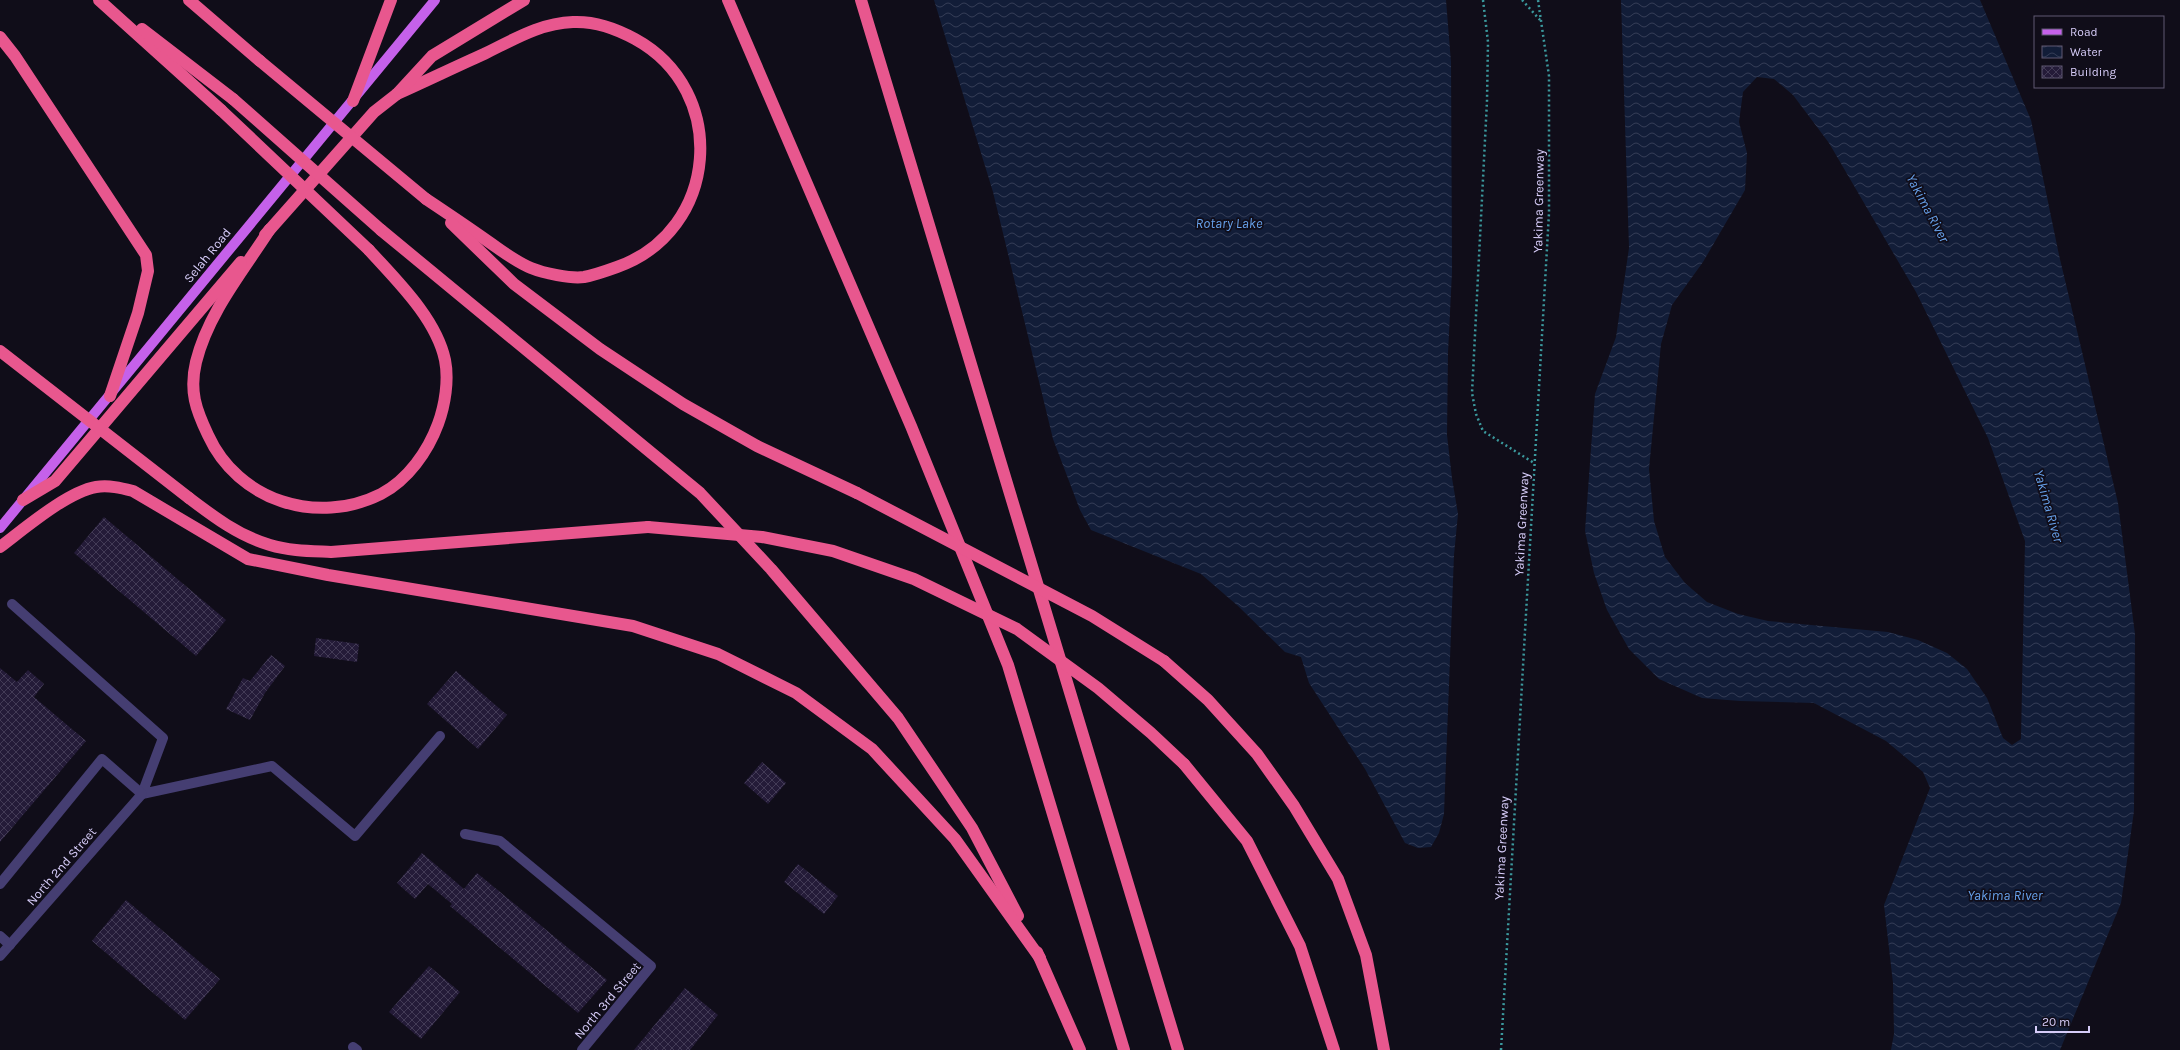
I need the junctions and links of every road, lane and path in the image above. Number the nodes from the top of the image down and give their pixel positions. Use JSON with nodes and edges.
{"nodes":[{"id":1,"x":98,"y":0,"type":"edge"},
{"id":2,"x":104,"y":0,"type":"edge"},
{"id":3,"x":189,"y":0,"type":"edge"},
{"id":4,"x":391,"y":0,"type":"edge"},
{"id":5,"x":435,"y":0,"type":"edge"},
{"id":6,"x":524,"y":0,"type":"edge"},
{"id":7,"x":728,"y":0,"type":"edge"},
{"id":8,"x":861,"y":0,"type":"edge"},
{"id":9,"x":1483,"y":0,"type":"edge"},
{"id":10,"x":1522,"y":0,"type":"edge"},
{"id":11,"x":1538,"y":0,"type":"edge"},
{"id":12,"x":1542,"y":22,"type":"junction"},
{"id":13,"x":0,"y":37,"type":"edge"},
{"id":14,"x":0,"y":41,"type":"edge"},
{"id":15,"x":15,"y":56,"type":"junction"},
{"id":16,"x":397,"y":94,"type":"junction"},
{"id":17,"x":353,"y":101,"type":"junction"},
{"id":18,"x":426,"y":199,"type":"junction"},
{"id":19,"x":270,"y":229,"type":"junction"},
{"id":20,"x":0,"y":351,"type":"edge"},
{"id":21,"x":110,"y":396,"type":"junction"},
{"id":22,"x":1534,"y":464,"type":"junction"},
{"id":23,"x":23,"y":500,"type":"junction"},
{"id":24,"x":0,"y":528,"type":"edge"},
{"id":25,"x":0,"y":547,"type":"edge"},
{"id":26,"x":12,"y":604,"type":"dead end"},
{"id":27,"x":440,"y":736,"type":"dead end"},
{"id":28,"x":142,"y":794,"type":"junction"},
{"id":29,"x":465,"y":834,"type":"dead end"},
{"id":30,"x":0,"y":884,"type":"edge"},
{"id":31,"x":0,"y":936,"type":"edge"},
{"id":32,"x":10,"y":945,"type":"junction"},
{"id":33,"x":0,"y":956,"type":"edge"},
{"id":34,"x":1040,"y":958,"type":"junction"},
{"id":35,"x":582,"y":1050,"type":"edge"},
{"id":36,"x":1080,"y":1050,"type":"edge"},
{"id":37,"x":1124,"y":1050,"type":"edge"},
{"id":38,"x":1178,"y":1050,"type":"edge"},
{"id":39,"x":1334,"y":1050,"type":"edge"},
{"id":40,"x":1384,"y":1050,"type":"edge"},
{"id":41,"x":1501,"y":1050,"type":"edge"}],
"edges":[{"from":1,"to":19,"type":"highway","bridge":true},
{"from":2,"to":34,"type":"highway","bridge":true},
{"from":3,"to":18,"type":"highway","bridge":true},
{"from":4,"to":17,"type":"highway"},
{"from":5,"to":17,"type":"main road","name":"Selah Road"},
{"from":6,"to":16,"type":"highway"},
{"from":7,"to":37,"type":"highway"},
{"from":8,"to":38,"type":"highway"},
{"from":9,"to":22,"type":"path"},
{"from":10,"to":12,"type":"path"},
{"from":11,"to":12,"type":"path","name":"Yakima Greenway"},
{"from":12,"to":22,"type":"path","name":"Yakima Greenway"},
{"from":13,"to":15,"type":"highway"},
{"from":14,"to":15,"type":"highway"},
{"from":15,"to":21,"type":"highway"},
{"from":16,"to":18,"type":"highway"},
{"from":16,"to":19,"type":"highway"},
{"from":17,"to":21,"type":"main road","name":"Selah Road"},
{"from":18,"to":40,"type":"highway","bridge":true},
{"from":19,"to":23,"type":"highway"},
{"from":20,"to":39,"type":"highway","bridge":true},
{"from":21,"to":23,"type":"main road","name":"Selah Road"},
{"from":22,"to":41,"type":"path","name":"Yakima Greenway"},
{"from":23,"to":24,"type":"main road","name":"Selah Road"},
{"from":25,"to":34,"type":"highway"},
{"from":26,"to":28,"type":"street"},
{"from":27,"to":28,"type":"street"},
{"from":28,"to":30,"type":"street"},
{"from":28,"to":32,"type":"street","name":"North 2nd Street"},
{"from":29,"to":35,"type":"street","name":"North 3rd Street"},
{"from":31,"to":32,"type":"street"},
{"from":32,"to":33,"type":"street","name":"North 2nd Street"},
{"from":34,"to":36,"type":"highway"}]}
